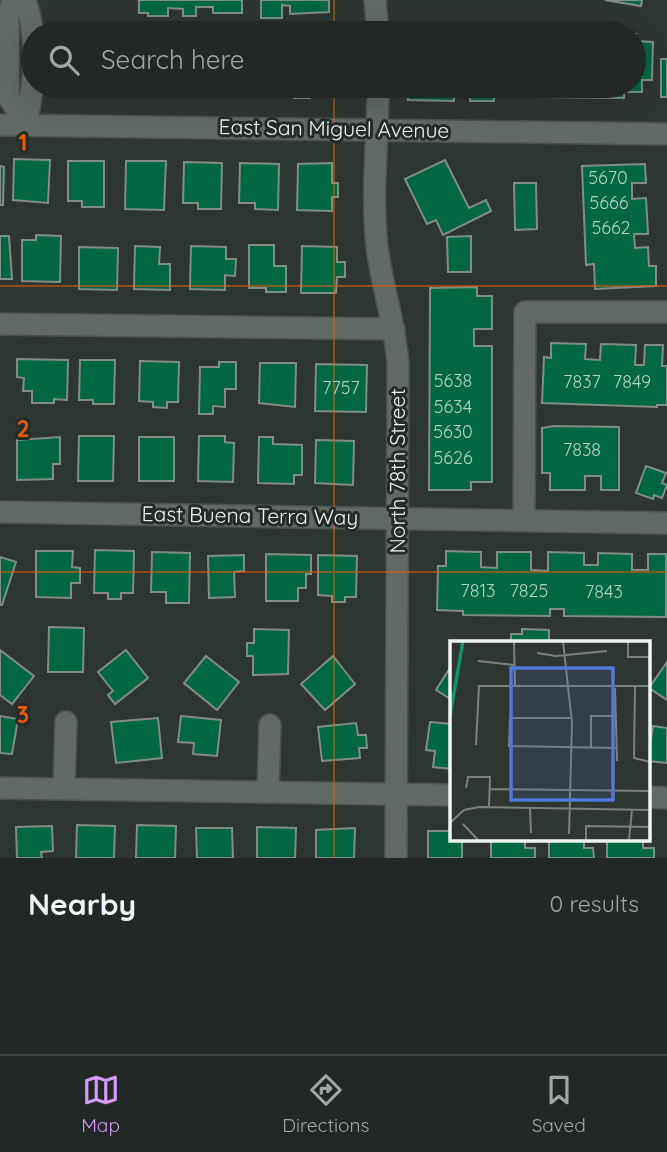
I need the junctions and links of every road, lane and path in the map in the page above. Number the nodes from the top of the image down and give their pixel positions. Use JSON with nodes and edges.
{"nodes":[{"id":1,"x":13,"y":0,"type":"edge"},
{"id":2,"x":25,"y":0,"type":"edge"},
{"id":3,"x":375,"y":0,"type":"edge"},
{"id":4,"x":31,"y":21,"type":"edge"},
{"id":5,"x":377,"y":21,"type":"edge"},
{"id":6,"x":32,"y":98,"type":"edge"},
{"id":7,"x":378,"y":98,"type":"edge"},
{"id":8,"x":0,"y":125,"type":"edge"},
{"id":9,"x":26,"y":125,"type":"junction"},
{"id":10,"x":377,"y":130,"type":"junction"},
{"id":11,"x":667,"y":134,"type":"edge"},
{"id":12,"x":667,"y":312,"type":"edge"},
{"id":13,"x":0,"y":324,"type":"edge"},
{"id":14,"x":394,"y":329,"type":"junction"},
{"id":15,"x":0,"y":512,"type":"edge"},
{"id":16,"x":399,"y":518,"type":"junction"},
{"id":17,"x":524,"y":520,"type":"junction"},
{"id":18,"x":667,"y":523,"type":"edge"},
{"id":19,"x":66,"y":722,"type":"dead end"},
{"id":20,"x":270,"y":725,"type":"dead end"},
{"id":21,"x":0,"y":788,"type":"edge"},
{"id":22,"x":64,"y":789,"type":"junction"},
{"id":23,"x":268,"y":792,"type":"junction"},
{"id":24,"x":397,"y":794,"type":"junction"},
{"id":25,"x":450,"y":795,"type":"edge"},
{"id":26,"x":396,"y":858,"type":"edge"}],
"edges":[{"from":1,"to":9,"type":"street"},
{"from":2,"to":4,"type":"street"},
{"from":3,"to":5,"type":"street"},
{"from":6,"to":9,"type":"street"},
{"from":7,"to":10,"type":"street","name":"North 78th Street"},
{"from":8,"to":9,"type":"street","name":"East San Miguel Avenue"},
{"from":9,"to":10,"type":"street","name":"East San Miguel Avenue"},
{"from":10,"to":11,"type":"street","name":"East San Miguel Avenue"},
{"from":10,"to":14,"type":"street","name":"North 78th Street"},
{"from":12,"to":17,"type":"street"},
{"from":13,"to":14,"type":"street"},
{"from":14,"to":16,"type":"street","name":"North 78th Street"},
{"from":15,"to":16,"type":"street","name":"East Buena Terra Way"},
{"from":16,"to":17,"type":"street","name":"East Buena Terra Way"},
{"from":16,"to":24,"type":"street","name":"North 78th Street"},
{"from":17,"to":18,"type":"street","name":"East Buena Terra Way"},
{"from":19,"to":22,"type":"street"},
{"from":20,"to":23,"type":"street"},
{"from":21,"to":22,"type":"street"},
{"from":22,"to":23,"type":"street"},
{"from":23,"to":24,"type":"street"},
{"from":24,"to":25,"type":"street"},
{"from":24,"to":26,"type":"street","name":"North 78th Street"}]}
